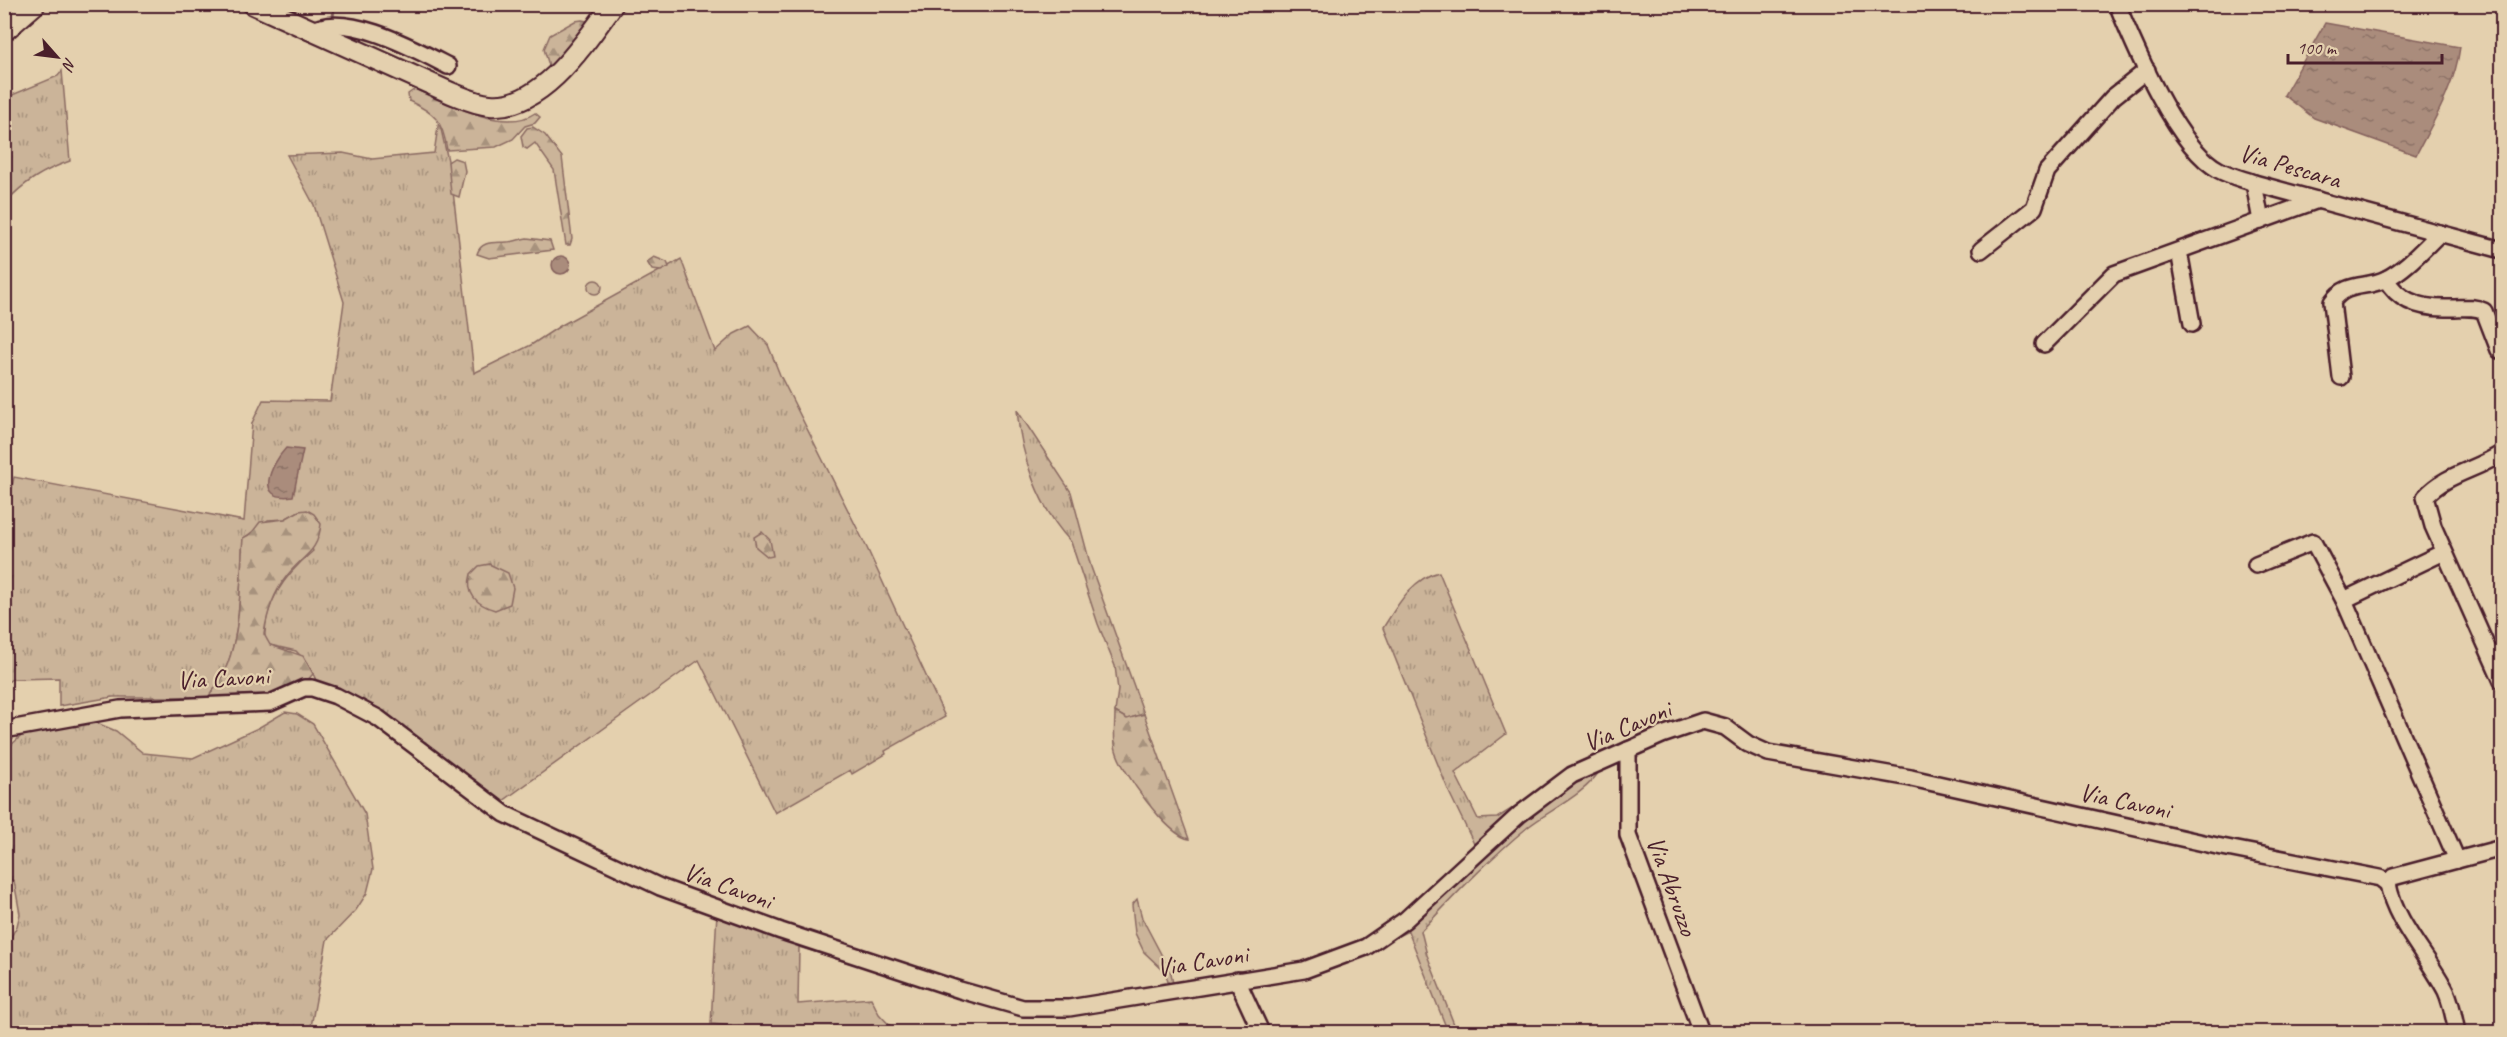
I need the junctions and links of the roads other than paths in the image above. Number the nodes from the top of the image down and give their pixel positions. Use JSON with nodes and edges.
{"nodes":[{"id":1,"x":35,"y":4,"type":"edge"},
{"id":2,"x":253,"y":4,"type":"edge"},
{"id":3,"x":613,"y":4,"type":"edge"},
{"id":4,"x":2116,"y":4,"type":"edge"},
{"id":5,"x":4,"y":31,"type":"edge"},
{"id":6,"x":310,"y":32,"type":"junction"},
{"id":7,"x":448,"y":66,"type":"dead end"},
{"id":8,"x":2147,"y":70,"type":"junction"},
{"id":9,"x":2254,"y":183,"type":"junction"},
{"id":10,"x":2318,"y":200,"type":"junction"},
{"id":11,"x":2261,"y":221,"type":"junction"},
{"id":12,"x":2440,"y":233,"type":"junction"},
{"id":13,"x":1981,"y":250,"type":"dead end"},
{"id":14,"x":2179,"y":250,"type":"junction"},
{"id":15,"x":2502,"y":250,"type":"edge"},
{"id":16,"x":2386,"y":279,"type":"junction"},
{"id":17,"x":2192,"y":324,"type":"dead end"},
{"id":18,"x":2044,"y":344,"type":"dead end"},
{"id":19,"x":2499,"y":350,"type":"dead end"},
{"id":20,"x":2341,"y":377,"type":"dead end"},
{"id":21,"x":2502,"y":453,"type":"edge"},
{"id":22,"x":2444,"y":552,"type":"junction"},
{"id":23,"x":2256,"y":565,"type":"dead end"},
{"id":24,"x":2344,"y":600,"type":"junction"},
{"id":25,"x":2502,"y":681,"type":"edge"},
{"id":26,"x":4,"y":730,"type":"edge"},
{"id":27,"x":1628,"y":750,"type":"junction"},
{"id":28,"x":2502,"y":848,"type":"edge"},
{"id":29,"x":2457,"y":860,"type":"junction"},
{"id":30,"x":2388,"y":884,"type":"junction"},
{"id":31,"x":1237,"y":980,"type":"junction"},
{"id":32,"x":1261,"y":1032,"type":"edge"},
{"id":33,"x":1701,"y":1032,"type":"edge"},
{"id":34,"x":2457,"y":1032,"type":"edge"}],
"edges":[{"from":1,"to":5,"type":"main road"},
{"from":2,"to":6,"type":"main road"},
{"from":3,"to":6,"type":"main road"},
{"from":4,"to":8,"type":"street","name":"Via Pescara"},
{"from":6,"to":7,"type":"street"},
{"from":8,"to":9,"type":"street","name":"Via Pescara"},
{"from":8,"to":13,"type":"street"},
{"from":9,"to":10,"type":"street","name":"Via Pescara"},
{"from":9,"to":11,"type":"street"},
{"from":10,"to":11,"type":"street"},
{"from":10,"to":12,"type":"street","name":"Via Pescara"},
{"from":11,"to":14,"type":"street"},
{"from":12,"to":15,"type":"street","name":"Via Pescara"},
{"from":12,"to":16,"type":"street"},
{"from":14,"to":17,"type":"street"},
{"from":14,"to":18,"type":"street"},
{"from":16,"to":19,"type":"street"},
{"from":16,"to":20,"type":"street"},
{"from":21,"to":22,"type":"street"},
{"from":22,"to":24,"type":"street"},
{"from":22,"to":25,"type":"street"},
{"from":23,"to":24,"type":"street"},
{"from":24,"to":29,"type":"street"},
{"from":26,"to":31,"type":"street","name":"Via Cavoni"},
{"from":27,"to":30,"type":"street","name":"Via Cavoni"},
{"from":27,"to":31,"type":"street","name":"Via Cavoni"},
{"from":27,"to":33,"type":"street","name":"Via Abruzzo"},
{"from":28,"to":29,"type":"street"},
{"from":29,"to":30,"type":"street"},
{"from":30,"to":34,"type":"street"},
{"from":31,"to":32,"type":"street"}]}
